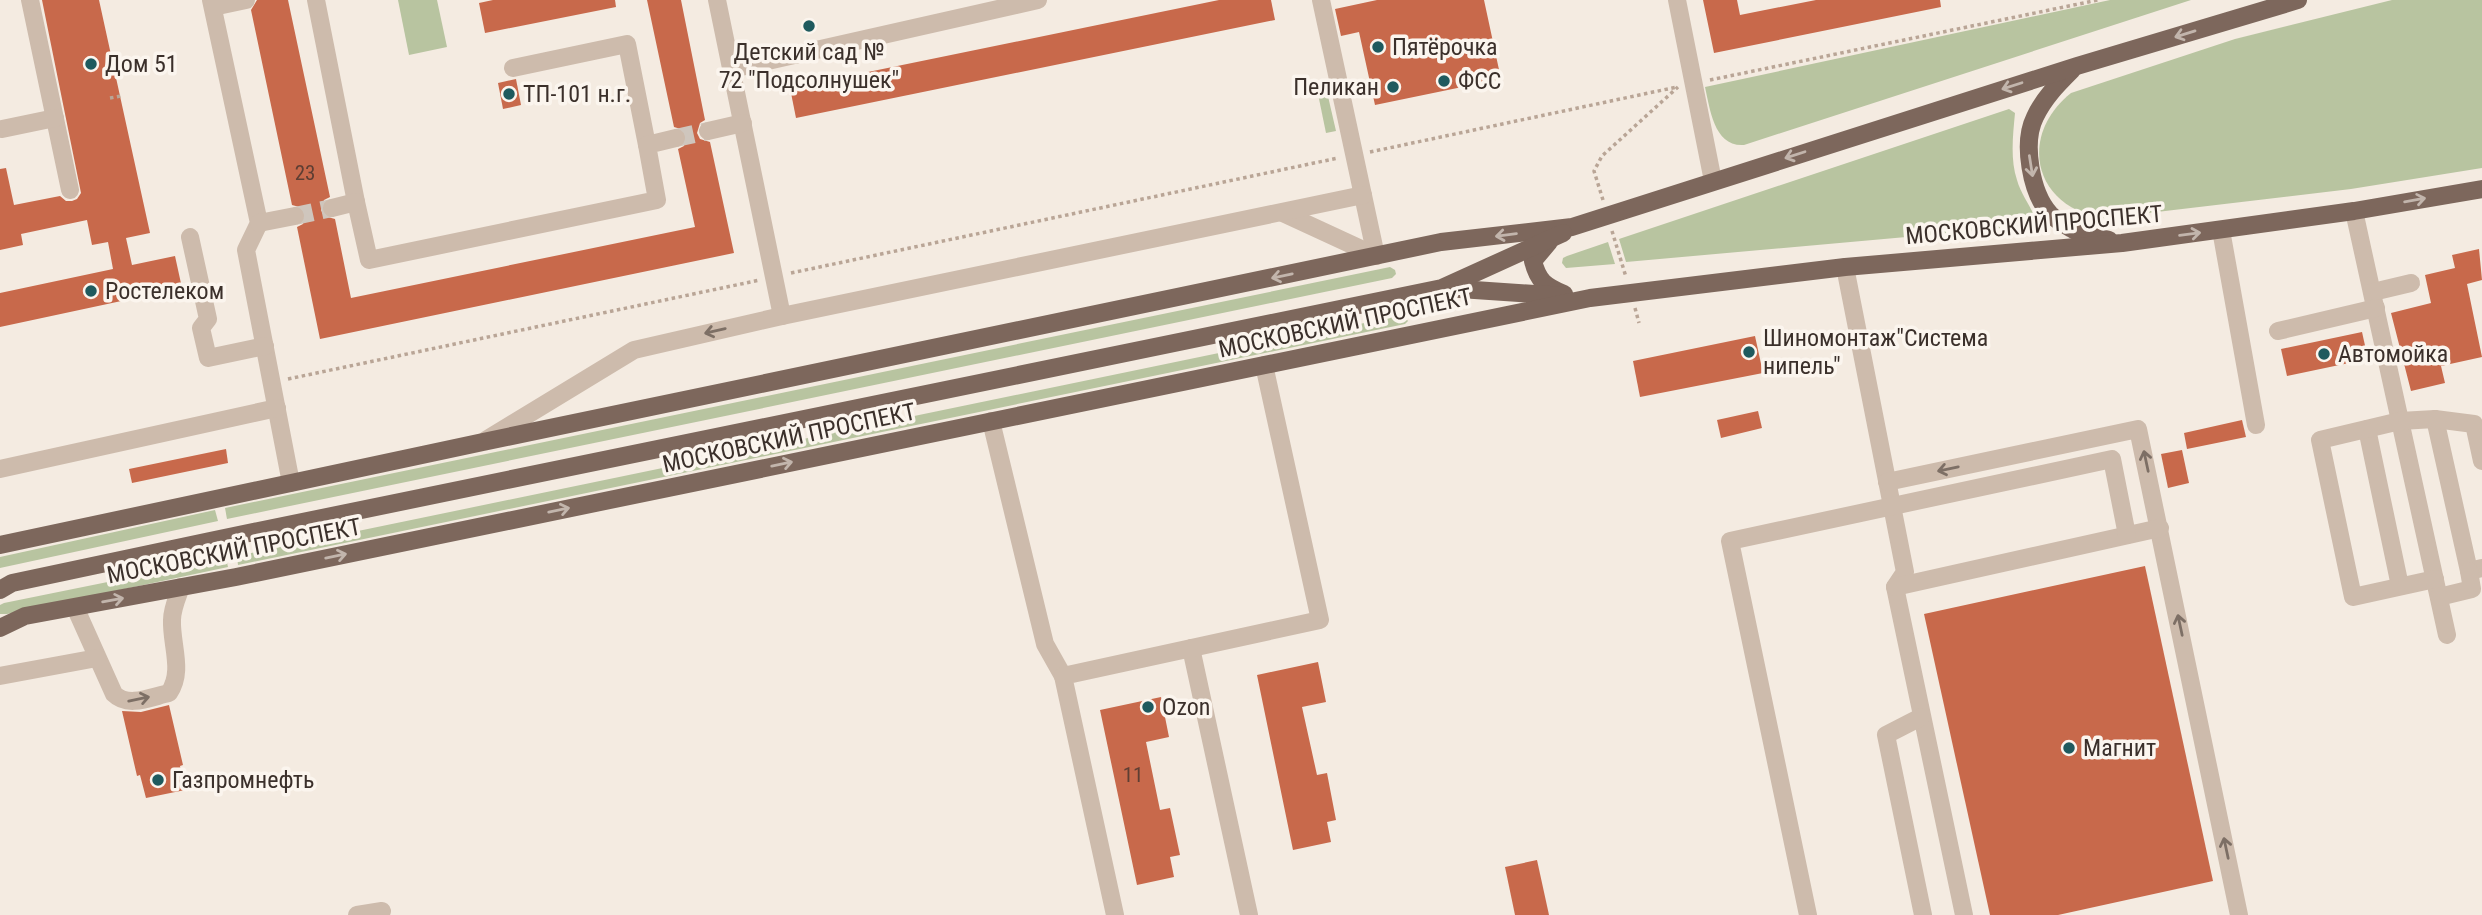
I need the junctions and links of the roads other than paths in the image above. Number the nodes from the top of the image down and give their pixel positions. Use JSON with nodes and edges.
{"nodes":[{"id":1,"x":30,"y":0,"type":"edge"},
{"id":2,"x":246,"y":0,"type":"edge"},
{"id":3,"x":316,"y":0,"type":"edge"},
{"id":4,"x":718,"y":0,"type":"edge"},
{"id":5,"x":1038,"y":0,"type":"edge"},
{"id":6,"x":1321,"y":0,"type":"edge"},
{"id":7,"x":1676,"y":0,"type":"edge"},
{"id":8,"x":2264,"y":0,"type":"edge"},
{"id":9,"x":2298,"y":0,"type":"edge"},
{"id":10,"x":1007,"y":3,"type":"edge"},
{"id":11,"x":212,"y":4,"type":"edge"},
{"id":12,"x":2250,"y":14,"type":"junction"},
{"id":13,"x":2077,"y":65,"type":"junction"},
{"id":14,"x":513,"y":68,"type":"dead end"},
{"id":15,"x":732,"y":69,"type":"junction"},
{"id":16,"x":55,"y":118,"type":"junction"},
{"id":17,"x":743,"y":123,"type":"junction"},
{"id":18,"x":2,"y":130,"type":"dead end"},
{"id":19,"x":708,"y":131,"type":"tunnel mouth"},
{"id":20,"x":676,"y":138,"type":"tunnel mouth"},
{"id":21,"x":647,"y":145,"type":"junction"},
{"id":22,"x":1713,"y":181,"type":"junction"},
{"id":23,"x":2482,"y":189,"type":"edge"},
{"id":24,"x":70,"y":190,"type":"dead end"},
{"id":25,"x":1363,"y":195,"type":"junction"},
{"id":26,"x":356,"y":202,"type":"junction"},
{"id":27,"x":332,"y":208,"type":"tunnel mouth"},
{"id":28,"x":2354,"y":211,"type":"junction"},
{"id":29,"x":1283,"y":213,"type":"junction"},
{"id":30,"x":295,"y":216,"type":"tunnel mouth"},
{"id":31,"x":259,"y":223,"type":"junction"},
{"id":32,"x":1572,"y":227,"type":"junction"},
{"id":33,"x":2221,"y":230,"type":"junction"},
{"id":34,"x":190,"y":237,"type":"dead end"},
{"id":35,"x":1554,"y":237,"type":"junction"},
{"id":36,"x":2122,"y":243,"type":"junction"},
{"id":37,"x":1376,"y":256,"type":"junction"},
{"id":38,"x":1845,"y":267,"type":"junction"},
{"id":39,"x":2412,"y":283,"type":"dead end"},
{"id":40,"x":1442,"y":288,"type":"junction"},
{"id":41,"x":1581,"y":297,"type":"junction"},
{"id":42,"x":2374,"y":300,"type":"junction"},
{"id":43,"x":782,"y":316,"type":"junction"},
{"id":44,"x":2278,"y":331,"type":"dead end"},
{"id":45,"x":265,"y":345,"type":"junction"},
{"id":46,"x":1264,"y":365,"type":"junction"},
{"id":47,"x":277,"y":408,"type":"junction"},
{"id":48,"x":2435,"y":419,"type":"junction"},
{"id":49,"x":991,"y":421,"type":"junction"},
{"id":50,"x":2400,"y":421,"type":"junction"},
{"id":51,"x":2256,"y":425,"type":"dead end"},
{"id":52,"x":2367,"y":429,"type":"junction"},
{"id":53,"x":482,"y":442,"type":"junction"},
{"id":54,"x":2482,"y":461,"type":"edge"},
{"id":55,"x":0,"y":469,"type":"edge"},
{"id":56,"x":1887,"y":482,"type":"junction"},
{"id":57,"x":292,"y":483,"type":"junction"},
{"id":58,"x":1891,"y":506,"type":"junction"},
{"id":59,"x":2160,"y":528,"type":"junction"},
{"id":60,"x":2127,"y":535,"type":"junction"},
{"id":61,"x":0,"y":545,"type":"edge"},
{"id":62,"x":2475,"y":570,"type":"edge"},
{"id":63,"x":2435,"y":579,"type":"junction"},
{"id":64,"x":4,"y":585,"type":"edge"},
{"id":65,"x":2400,"y":586,"type":"junction"},
{"id":66,"x":181,"y":587,"type":"junction"},
{"id":67,"x":1895,"y":587,"type":"junction"},
{"id":68,"x":2439,"y":597,"type":"junction"},
{"id":69,"x":75,"y":607,"type":"junction"},
{"id":70,"x":0,"y":628,"type":"edge"},
{"id":71,"x":2447,"y":635,"type":"dead end"},
{"id":72,"x":1191,"y":648,"type":"junction"},
{"id":73,"x":97,"y":658,"type":"junction"},
{"id":74,"x":0,"y":676,"type":"edge"},
{"id":75,"x":1063,"y":676,"type":"junction"},
{"id":76,"x":1921,"y":717,"type":"junction"},
{"id":77,"x":382,"y":911,"type":"dead end"},
{"id":78,"x":357,"y":915,"type":"edge"},
{"id":79,"x":1115,"y":915,"type":"edge"},
{"id":80,"x":1249,"y":915,"type":"edge"},
{"id":81,"x":1808,"y":915,"type":"edge"},
{"id":82,"x":1923,"y":915,"type":"edge"},
{"id":83,"x":1964,"y":915,"type":"edge"},
{"id":84,"x":2239,"y":915,"type":"edge"}],
"edges":[{"from":1,"to":16,"type":"street"},
{"from":2,"to":11,"type":"street"},
{"from":3,"to":26,"type":"street"},
{"from":4,"to":15,"type":"street"},
{"from":5,"to":10,"type":"street"},
{"from":6,"to":25,"type":"street"},
{"from":7,"to":22,"type":"street"},
{"from":8,"to":12,"type":"street"},
{"from":9,"to":12,"type":"main road","name":"МОСКОВСКИЙ ПРОСПЕКТ"},
{"from":10,"to":15,"type":"street"},
{"from":11,"to":31,"type":"street"},
{"from":12,"to":13,"type":"main road","name":"МОСКОВСКИЙ ПРОСПЕКТ","one_way":true},
{"from":13,"to":22,"type":"main road","name":"МОСКОВСКИЙ ПРОСПЕКТ","one_way":true},
{"from":13,"to":36,"type":"main road","one_way":true},
{"from":14,"to":21,"type":"street"},
{"from":15,"to":17,"type":"street"},
{"from":16,"to":18,"type":"street"},
{"from":16,"to":24,"type":"street"},
{"from":17,"to":19,"type":"street"},
{"from":17,"to":43,"type":"street"},
{"from":20,"to":21,"type":"street"},
{"from":21,"to":26,"type":"street"},
{"from":22,"to":32,"type":"main road","name":"МОСКОВСКИЙ ПРОСПЕКТ"},
{"from":28,"to":23,"type":"main road","name":"МОСКОВСКИЙ ПРОСПЕКТ","one_way":true},
{"from":25,"to":29,"type":"street"},
{"from":25,"to":37,"type":"street"},
{"from":26,"to":27,"type":"street"},
{"from":28,"to":33,"type":"main road","name":"МОСКОВСКИЙ ПРОСПЕКТ"},
{"from":28,"to":42,"type":"street"},
{"from":29,"to":37,"type":"street"},
{"from":29,"to":43,"type":"street"},
{"from":30,"to":31,"type":"street"},
{"from":31,"to":45,"type":"street"},
{"from":32,"to":35,"type":"main road","name":"МОСКОВСКИЙ ПРОСПЕКТ"},
{"from":32,"to":37,"type":"main road","name":"МОСКОВСКИЙ ПРОСПЕКТ","one_way":true},
{"from":36,"to":33,"type":"main road","name":"МОСКОВСКИЙ ПРОСПЕКТ","one_way":true},
{"from":33,"to":51,"type":"street"},
{"from":34,"to":45,"type":"street"},
{"from":35,"to":40,"type":"main road","name":"МОСКОВСКИЙ ПРОСПЕКТ"},
{"from":35,"to":41,"type":"main road"},
{"from":36,"to":38,"type":"main road","name":"МОСКОВСКИЙ ПРОСПЕКТ"},
{"from":37,"to":53,"type":"main road","name":"МОСКОВСКИЙ ПРОСПЕКТ","one_way":true},
{"from":38,"to":41,"type":"main road","name":"МОСКОВСКИЙ ПРОСПЕКТ"},
{"from":38,"to":56,"type":"street"},
{"from":39,"to":42,"type":"street"},
{"from":40,"to":41,"type":"main road","name":"МОСКОВСКИЙ ПРОСПЕКТ"},
{"from":40,"to":64,"type":"main road","name":"МОСКОВСКИЙ ПРОСПЕКТ"},
{"from":41,"to":46,"type":"main road","name":"МОСКОВСКИЙ ПРОСПЕКТ"},
{"from":42,"to":44,"type":"street"},
{"from":42,"to":50,"type":"street"},
{"from":43,"to":53,"type":"street","one_way":true},
{"from":45,"to":47,"type":"street"},
{"from":46,"to":49,"type":"main road","name":"МОСКОВСКИЙ ПРОСПЕКТ"},
{"from":46,"to":72,"type":"street"},
{"from":47,"to":55,"type":"street"},
{"from":47,"to":57,"type":"street"},
{"from":48,"to":50,"type":"street"},
{"from":48,"to":54,"type":"street"},
{"from":48,"to":62,"type":"street"},
{"from":66,"to":49,"type":"main road","name":"МОСКОВСКИЙ ПРОСПЕКТ","one_way":true},
{"from":49,"to":75,"type":"street"},
{"from":50,"to":52,"type":"street"},
{"from":50,"to":63,"type":"street"},
{"from":52,"to":65,"type":"street"},
{"from":52,"to":65,"type":"street"},
{"from":53,"to":57,"type":"main road","name":"МОСКОВСКИЙ ПРОСПЕКТ"},
{"from":56,"to":58,"type":"street"},
{"from":59,"to":56,"type":"street","one_way":true},
{"from":57,"to":61,"type":"main road","name":"МОСКОВСКИЙ ПРОСПЕКТ"},
{"from":58,"to":60,"type":"street"},
{"from":58,"to":67,"type":"street"},
{"from":58,"to":81,"type":"street"},
{"from":59,"to":60,"type":"street"},
{"from":84,"to":59,"type":"street","one_way":true},
{"from":60,"to":67,"type":"street"},
{"from":62,"to":68,"type":"street"},
{"from":63,"to":65,"type":"street"},
{"from":63,"to":68,"type":"street"},
{"from":69,"to":66,"type":"main road","name":"МОСКОВСКИЙ ПРОСПЕКТ","one_way":true},
{"from":73,"to":66,"type":"street","one_way":true},
{"from":67,"to":76,"type":"street"},
{"from":68,"to":71,"type":"street"},
{"from":69,"to":70,"type":"main road","name":"МОСКОВСКИЙ ПРОСПЕКТ"},
{"from":69,"to":73,"type":"street"},
{"from":72,"to":75,"type":"street"},
{"from":72,"to":80,"type":"street"},
{"from":73,"to":74,"type":"street"},
{"from":75,"to":79,"type":"street"},
{"from":76,"to":82,"type":"street"},
{"from":76,"to":83,"type":"street"},
{"from":77,"to":78,"type":"street"}]}
